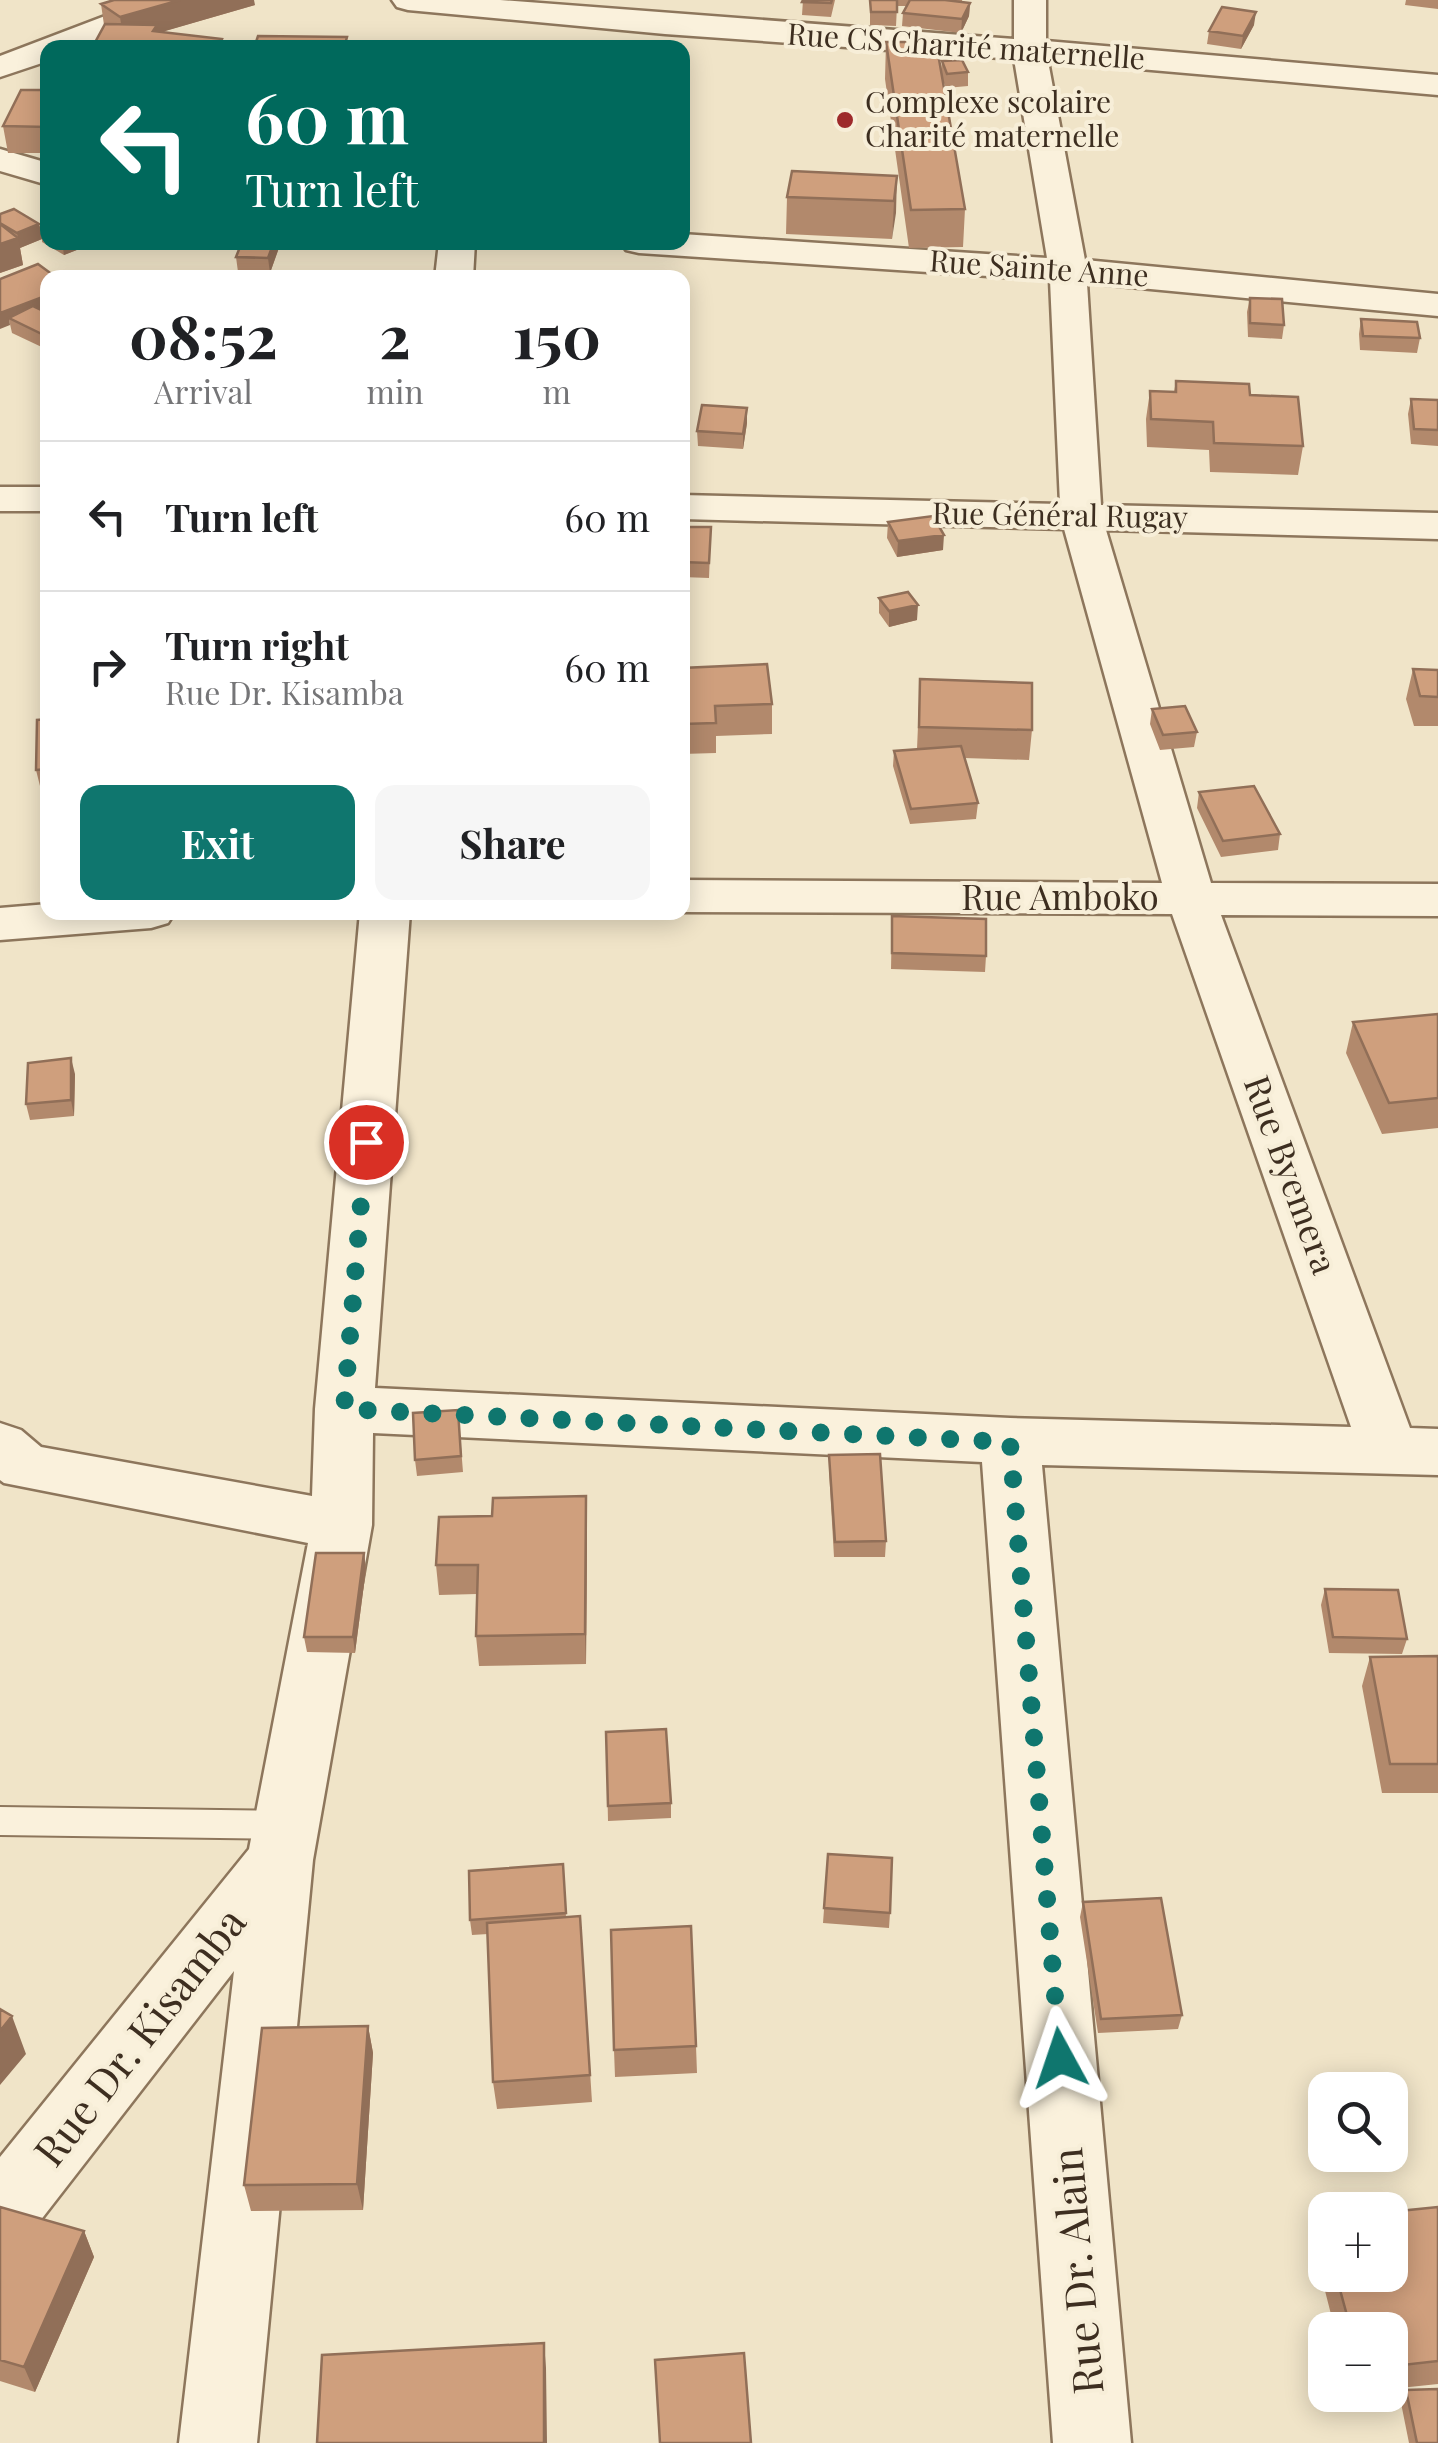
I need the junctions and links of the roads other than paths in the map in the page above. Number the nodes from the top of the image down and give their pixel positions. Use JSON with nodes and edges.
{"nodes":[{"id":1,"x":176,"y":0,"type":"edge"},
{"id":2,"x":408,"y":0,"type":"edge"},
{"id":3,"x":1030,"y":0,"type":"edge"},
{"id":4,"x":494,"y":5,"type":"edge"},
{"id":5,"x":70,"y":40,"type":"edge"},
{"id":6,"x":488,"y":40,"type":"edge"},
{"id":7,"x":40,"y":51,"type":"edge"},
{"id":8,"x":1030,"y":53,"type":"junction"},
{"id":9,"x":0,"y":67,"type":"edge"},
{"id":10,"x":1438,"y":85,"type":"edge"},
{"id":11,"x":0,"y":160,"type":"edge"},
{"id":12,"x":40,"y":172,"type":"edge"},
{"id":13,"x":690,"y":245,"type":"edge"},
{"id":14,"x":1068,"y":270,"type":"junction"},
{"id":15,"x":1438,"y":305,"type":"edge"},
{"id":16,"x":0,"y":499,"type":"edge"},
{"id":17,"x":40,"y":500,"type":"edge"},
{"id":18,"x":690,"y":507,"type":"edge"},
{"id":19,"x":1081,"y":516,"type":"junction"},
{"id":20,"x":1438,"y":526,"type":"edge"},
{"id":21,"x":690,"y":896,"type":"edge"},
{"id":22,"x":1191,"y":899,"type":"junction"},
{"id":23,"x":1438,"y":900,"type":"edge"},
{"id":24,"x":50,"y":920,"type":"edge"},
{"id":25,"x":383,"y":920,"type":"edge"},
{"id":26,"x":0,"y":924,"type":"edge"},
{"id":27,"x":344,"y":1409,"type":"junction"},
{"id":28,"x":1010,"y":1442,"type":"junction"},
{"id":29,"x":0,"y":1446,"type":"edge"},
{"id":30,"x":1414,"y":1452,"type":"edge"},
{"id":31,"x":342,"y":1525,"type":"junction"},
{"id":32,"x":0,"y":1821,"type":"edge"},
{"id":33,"x":283,"y":1842,"type":"junction"},
{"id":34,"x":0,"y":2214,"type":"edge"},
{"id":35,"x":218,"y":2443,"type":"edge"},
{"id":36,"x":1092,"y":2443,"type":"edge"}],
"edges":[{"from":1,"to":5,"type":"street"},
{"from":2,"to":4,"type":"street","name":"Rue CS Charité maternelle"},
{"from":3,"to":8,"type":"street","name":"Rue Byemera"},
{"from":4,"to":6,"type":"street"},
{"from":4,"to":8,"type":"street","name":"Rue CS Charité maternelle"},
{"from":7,"to":9,"type":"street"},
{"from":8,"to":10,"type":"street","name":"Rue CS Charité maternelle"},
{"from":8,"to":14,"type":"street","name":"Rue Byemera"},
{"from":11,"to":12,"type":"street"},
{"from":13,"to":14,"type":"street","name":"Rue Sainte Anne"},
{"from":14,"to":15,"type":"street","name":"Rue Sainte Anne"},
{"from":14,"to":19,"type":"street","name":"Rue Byemera"},
{"from":16,"to":17,"type":"street"},
{"from":18,"to":19,"type":"street","name":"Rue Général Rugay"},
{"from":19,"to":20,"type":"street","name":"Rue Général Rugay"},
{"from":19,"to":22,"type":"street","name":"Rue Byemera"},
{"from":21,"to":22,"type":"street","name":"Rue Amboko"},
{"from":22,"to":23,"type":"street","name":"Rue Amboko"},
{"from":22,"to":30,"type":"street","name":"Rue Byemera"},
{"from":24,"to":26,"type":"street"},
{"from":25,"to":27,"type":"street","name":"Rue Dr. Kisamba"},
{"from":27,"to":28,"type":"street"},
{"from":27,"to":31,"type":"street","name":"Rue Dr. Kisamba"},
{"from":28,"to":30,"type":"street"},
{"from":28,"to":36,"type":"street","name":"Rue Dr. Alain"},
{"from":29,"to":31,"type":"street"},
{"from":31,"to":33,"type":"street","name":"Rue Dr. Kisamba"},
{"from":32,"to":33,"type":"lane"},
{"from":33,"to":34,"type":"street","name":"Rue Dr. Kisamba"},
{"from":33,"to":35,"type":"street","name":"Rue Dr. Kisamba"}]}
